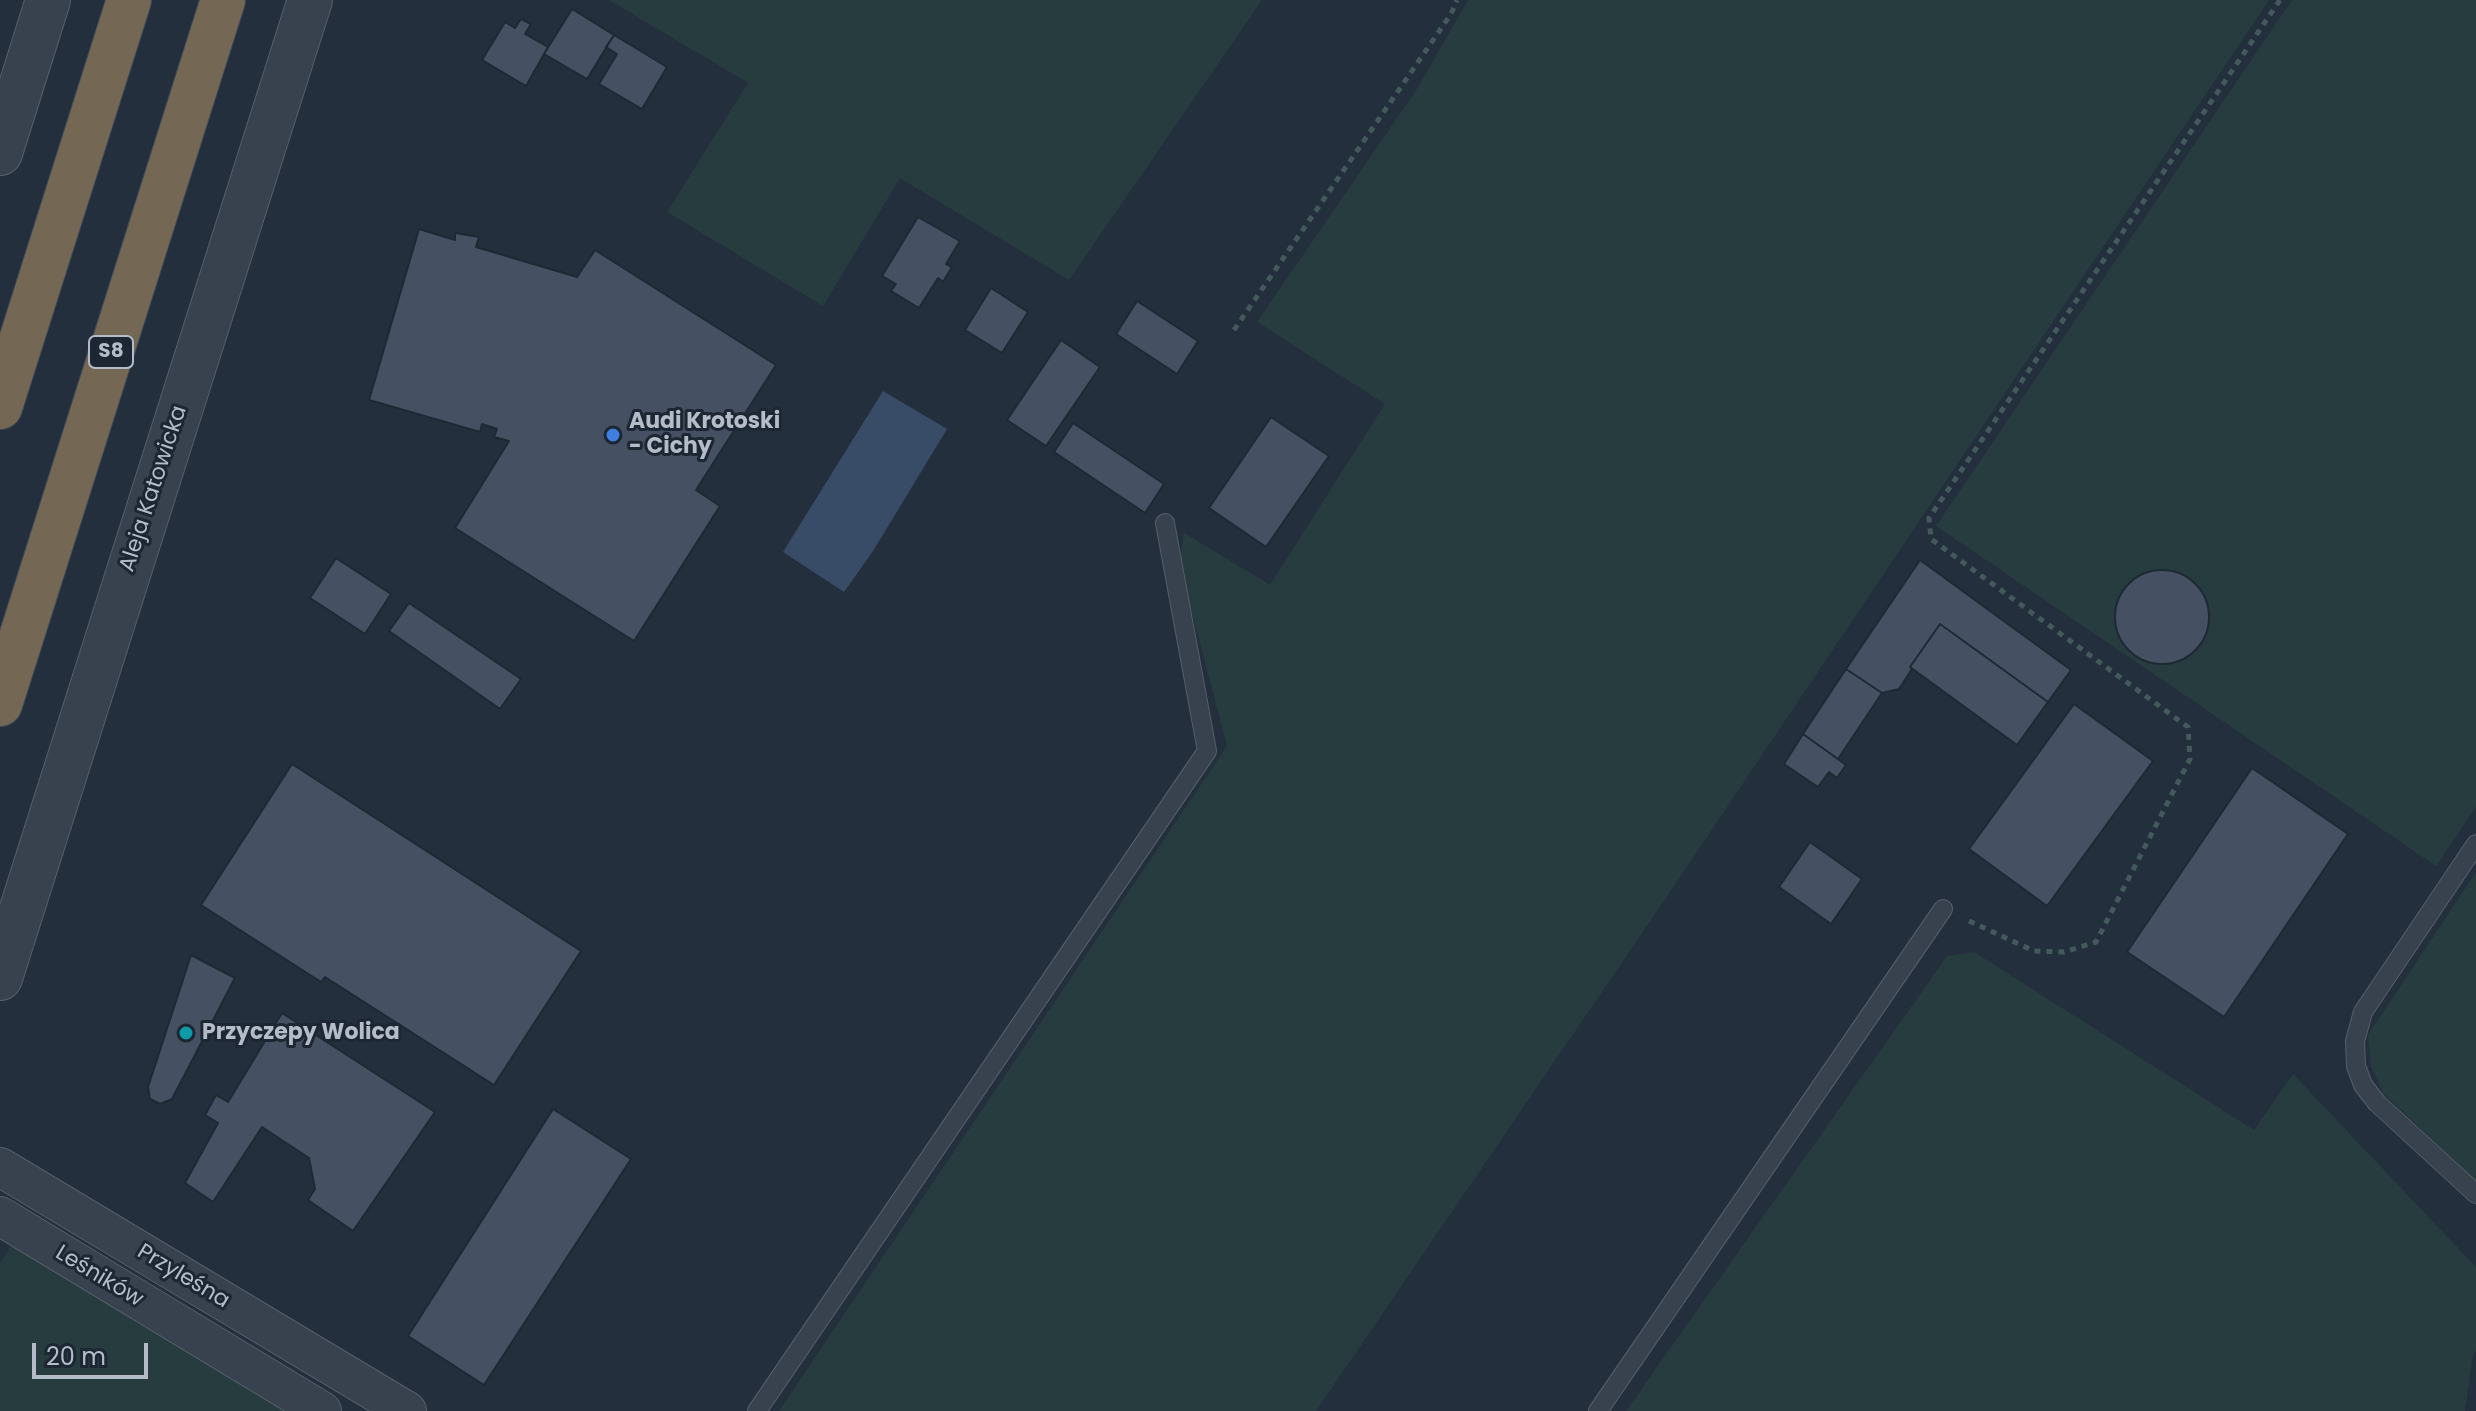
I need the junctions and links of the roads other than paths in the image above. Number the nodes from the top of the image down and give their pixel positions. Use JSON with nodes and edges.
{"nodes":[{"id":1,"x":48,"y":0,"type":"edge"},
{"id":2,"x":129,"y":0,"type":"edge"},
{"id":3,"x":223,"y":0,"type":"edge"},
{"id":4,"x":310,"y":0,"type":"edge"},
{"id":5,"x":0,"y":153,"type":"edge"},
{"id":6,"x":0,"y":407,"type":"edge"},
{"id":7,"x":1165,"y":523,"type":"dead end"},
{"id":8,"x":0,"y":704,"type":"edge"},
{"id":9,"x":2476,"y":844,"type":"edge"},
{"id":10,"x":1943,"y":909,"type":"road end"},
{"id":11,"x":0,"y":978,"type":"edge"},
{"id":12,"x":0,"y":1167,"type":"edge"},
{"id":13,"x":2476,"y":1194,"type":"edge"},
{"id":14,"x":0,"y":1216,"type":"edge"},
{"id":15,"x":322,"y":1411,"type":"edge"},
{"id":16,"x":407,"y":1411,"type":"edge"},
{"id":17,"x":757,"y":1411,"type":"edge"},
{"id":18,"x":1598,"y":1411,"type":"edge"}],
"edges":[{"from":1,"to":5,"type":"street"},
{"from":2,"to":6,"type":"highway"},
{"from":3,"to":8,"type":"highway","number":"S8"},
{"from":4,"to":11,"type":"street","name":"Aleja Katowicka"},
{"from":7,"to":17,"type":"lane"},
{"from":9,"to":13,"type":"lane"},
{"from":10,"to":18,"type":"lane"},
{"from":12,"to":16,"type":"street","name":"Przyleśna"},
{"from":14,"to":15,"type":"street","name":"Leśników"}]}
